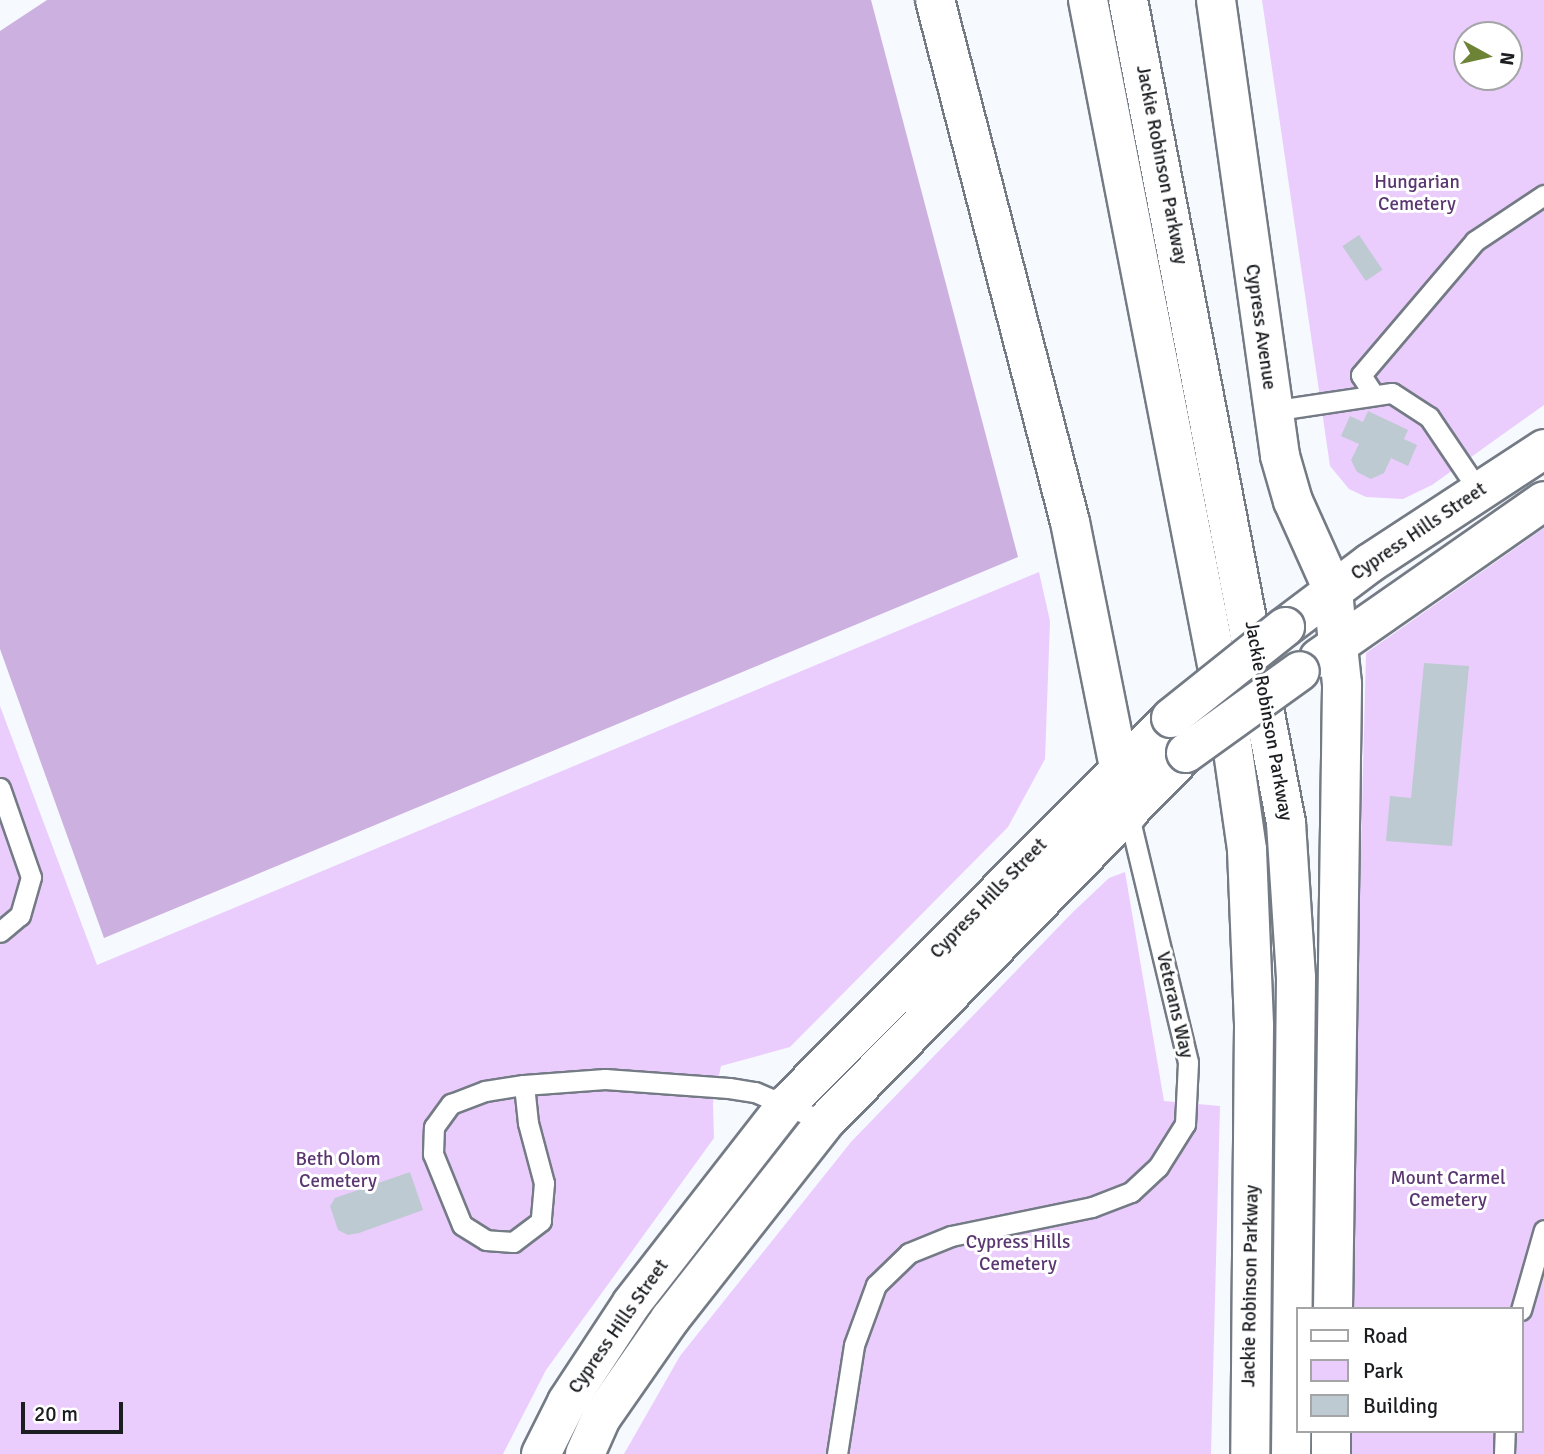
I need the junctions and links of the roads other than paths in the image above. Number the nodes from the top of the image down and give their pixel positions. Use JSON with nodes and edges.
{"nodes":[{"id":1,"x":935,"y":0,"type":"edge"},
{"id":2,"x":1088,"y":0,"type":"edge"},
{"id":3,"x":1128,"y":0,"type":"edge"},
{"id":4,"x":1216,"y":0,"type":"edge"},
{"id":5,"x":1544,"y":195,"type":"edge"},
{"id":6,"x":1374,"y":395,"type":"junction"},
{"id":7,"x":1271,"y":411,"type":"junction"},
{"id":8,"x":1544,"y":449,"type":"edge"},
{"id":9,"x":1479,"y":491,"type":"junction"},
{"id":10,"x":1544,"y":502,"type":"edge"},
{"id":11,"x":1333,"y":590,"type":"junction"},
{"id":12,"x":1338,"y":645,"type":"junction"},
{"id":13,"x":1116,"y":769,"type":"junction"},
{"id":14,"x":0,"y":788,"type":"edge"},
{"id":15,"x":1128,"y":813,"type":"junction"},
{"id":16,"x":0,"y":932,"type":"edge"},
{"id":17,"x":524,"y":1085,"type":"junction"},
{"id":18,"x":787,"y":1104,"type":"junction"},
{"id":19,"x":825,"y":1122,"type":"junction"},
{"id":20,"x":1544,"y":1230,"type":"edge"},
{"id":21,"x":1333,"y":1307,"type":"edge"},
{"id":22,"x":1522,"y":1307,"type":"edge"},
{"id":23,"x":1331,"y":1433,"type":"edge"},
{"id":24,"x":1505,"y":1433,"type":"edge"},
{"id":25,"x":541,"y":1454,"type":"edge"},
{"id":26,"x":585,"y":1454,"type":"edge"},
{"id":27,"x":837,"y":1454,"type":"edge"},
{"id":28,"x":1250,"y":1454,"type":"edge"},
{"id":29,"x":1291,"y":1454,"type":"edge"},
{"id":30,"x":1331,"y":1454,"type":"edge"},
{"id":31,"x":1504,"y":1454,"type":"edge"}],
"edges":[{"from":1,"to":13,"type":"main road"},
{"from":2,"to":28,"type":"main road","name":"Jackie Robinson Parkway"},
{"from":3,"to":29,"type":"main road","name":"Jackie Robinson Parkway"},
{"from":4,"to":7,"type":"main road","name":"Cypress Avenue"},
{"from":5,"to":6,"type":"lane"},
{"from":6,"to":7,"type":"lane"},
{"from":6,"to":9,"type":"lane"},
{"from":7,"to":11,"type":"main road","name":"Cypress Avenue"},
{"from":8,"to":9,"type":"main road","name":"Cypress Hills Street"},
{"from":9,"to":11,"type":"main road","name":"Cypress Hills Street"},
{"from":10,"to":12,"type":"main road","name":"Cypress Hills Street"},
{"from":11,"to":12,"type":"main road","name":"Cypress Avenue"},
{"from":11,"to":13,"type":"main road","name":"Cypress Hills Street","bridge":true},
{"from":12,"to":15,"type":"main road","name":"Cypress Hills Street","bridge":true},
{"from":12,"to":21,"type":"main road","name":"Cypress Avenue"},
{"from":13,"to":15,"type":"main road"},
{"from":13,"to":18,"type":"main road","name":"Cypress Hills Street"},
{"from":14,"to":16,"type":"lane"},
{"from":15,"to":19,"type":"main road","name":"Cypress Hills Street"},
{"from":15,"to":27,"type":"lane","name":"Veterans Way"},
{"from":17,"to":17,"type":"lane"},
{"from":17,"to":18,"type":"lane"},
{"from":18,"to":19,"type":"lane"},
{"from":18,"to":25,"type":"main road","name":"Cypress Hills Street"},
{"from":19,"to":26,"type":"main road","name":"Cypress Hills Street"},
{"from":20,"to":22,"type":"lane"},
{"from":23,"to":30,"type":"main road"},
{"from":24,"to":31,"type":"lane"}]}
